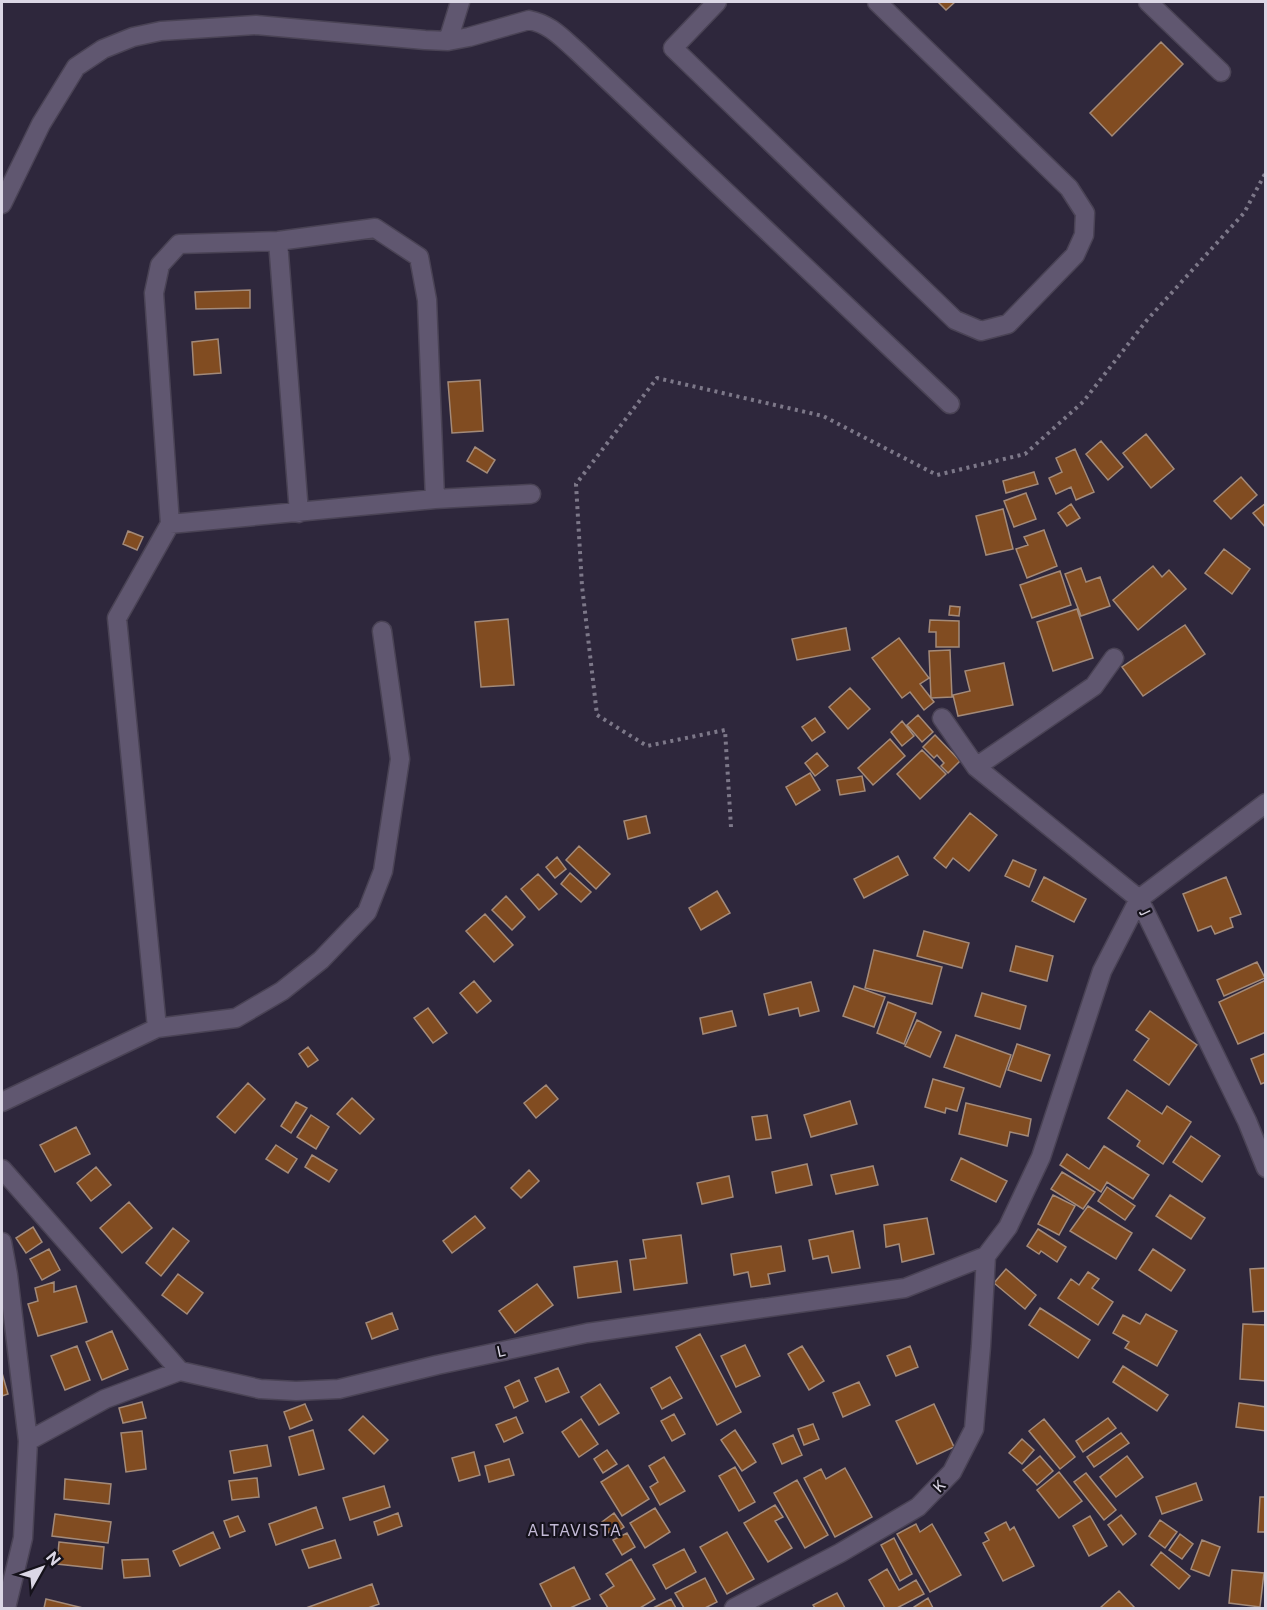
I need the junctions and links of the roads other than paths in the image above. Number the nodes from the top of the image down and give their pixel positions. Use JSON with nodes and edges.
{"nodes":[{"id":1,"x":460,"y":2,"type":"edge"},
{"id":2,"x":717,"y":2,"type":"edge"},
{"id":3,"x":878,"y":2,"type":"edge"},
{"id":4,"x":1148,"y":2,"type":"edge"},
{"id":5,"x":448,"y":40,"type":"junction"},
{"id":6,"x":1221,"y":72,"type":"dead end"},
{"id":7,"x":2,"y":204,"type":"edge"},
{"id":8,"x":278,"y":241,"type":"junction"},
{"id":9,"x":950,"y":404,"type":"dead end"},
{"id":10,"x":531,"y":494,"type":"dead end"},
{"id":11,"x":435,"y":499,"type":"junction"},
{"id":12,"x":299,"y":513,"type":"junction"},
{"id":13,"x":170,"y":524,"type":"junction"},
{"id":14,"x":382,"y":631,"type":"dead end"},
{"id":15,"x":1114,"y":658,"type":"dead end"},
{"id":16,"x":942,"y":718,"type":"dead end"},
{"id":17,"x":976,"y":766,"type":"junction"},
{"id":18,"x":1266,"y":803,"type":"edge"},
{"id":19,"x":1139,"y":898,"type":"junction"},
{"id":20,"x":157,"y":1028,"type":"junction"},
{"id":21,"x":2,"y":1102,"type":"edge"},
{"id":22,"x":1266,"y":1168,"type":"edge"},
{"id":23,"x":2,"y":1169,"type":"edge"},
{"id":24,"x":2,"y":1242,"type":"edge"},
{"id":25,"x":986,"y":1256,"type":"junction"},
{"id":26,"x":5,"y":1276,"type":"edge"},
{"id":27,"x":180,"y":1371,"type":"junction"},
{"id":28,"x":28,"y":1441,"type":"junction"},
{"id":29,"x":6,"y":1608,"type":"edge"},
{"id":30,"x":734,"y":1608,"type":"edge"}],
"edges":[{"from":1,"to":5,"type":"street"},
{"from":2,"to":3,"type":"street"},
{"from":4,"to":6,"type":"street"},
{"from":5,"to":7,"type":"street"},
{"from":5,"to":9,"type":"street"},
{"from":8,"to":11,"type":"street"},
{"from":8,"to":12,"type":"street"},
{"from":8,"to":13,"type":"street"},
{"from":10,"to":11,"type":"street"},
{"from":11,"to":12,"type":"street"},
{"from":12,"to":13,"type":"street"},
{"from":13,"to":20,"type":"street"},
{"from":14,"to":20,"type":"street"},
{"from":15,"to":17,"type":"street"},
{"from":16,"to":17,"type":"street","name":"J"},
{"from":17,"to":19,"type":"street","name":"J"},
{"from":18,"to":19,"type":"street"},
{"from":19,"to":22,"type":"street","name":"J"},
{"from":19,"to":25,"type":"street"},
{"from":20,"to":21,"type":"street"},
{"from":23,"to":27,"type":"street"},
{"from":24,"to":26,"type":"street"},
{"from":25,"to":27,"type":"street","name":"L"},
{"from":25,"to":30,"type":"street","name":"K"},
{"from":26,"to":28,"type":"street"},
{"from":27,"to":28,"type":"street"},
{"from":28,"to":29,"type":"street"}]}
